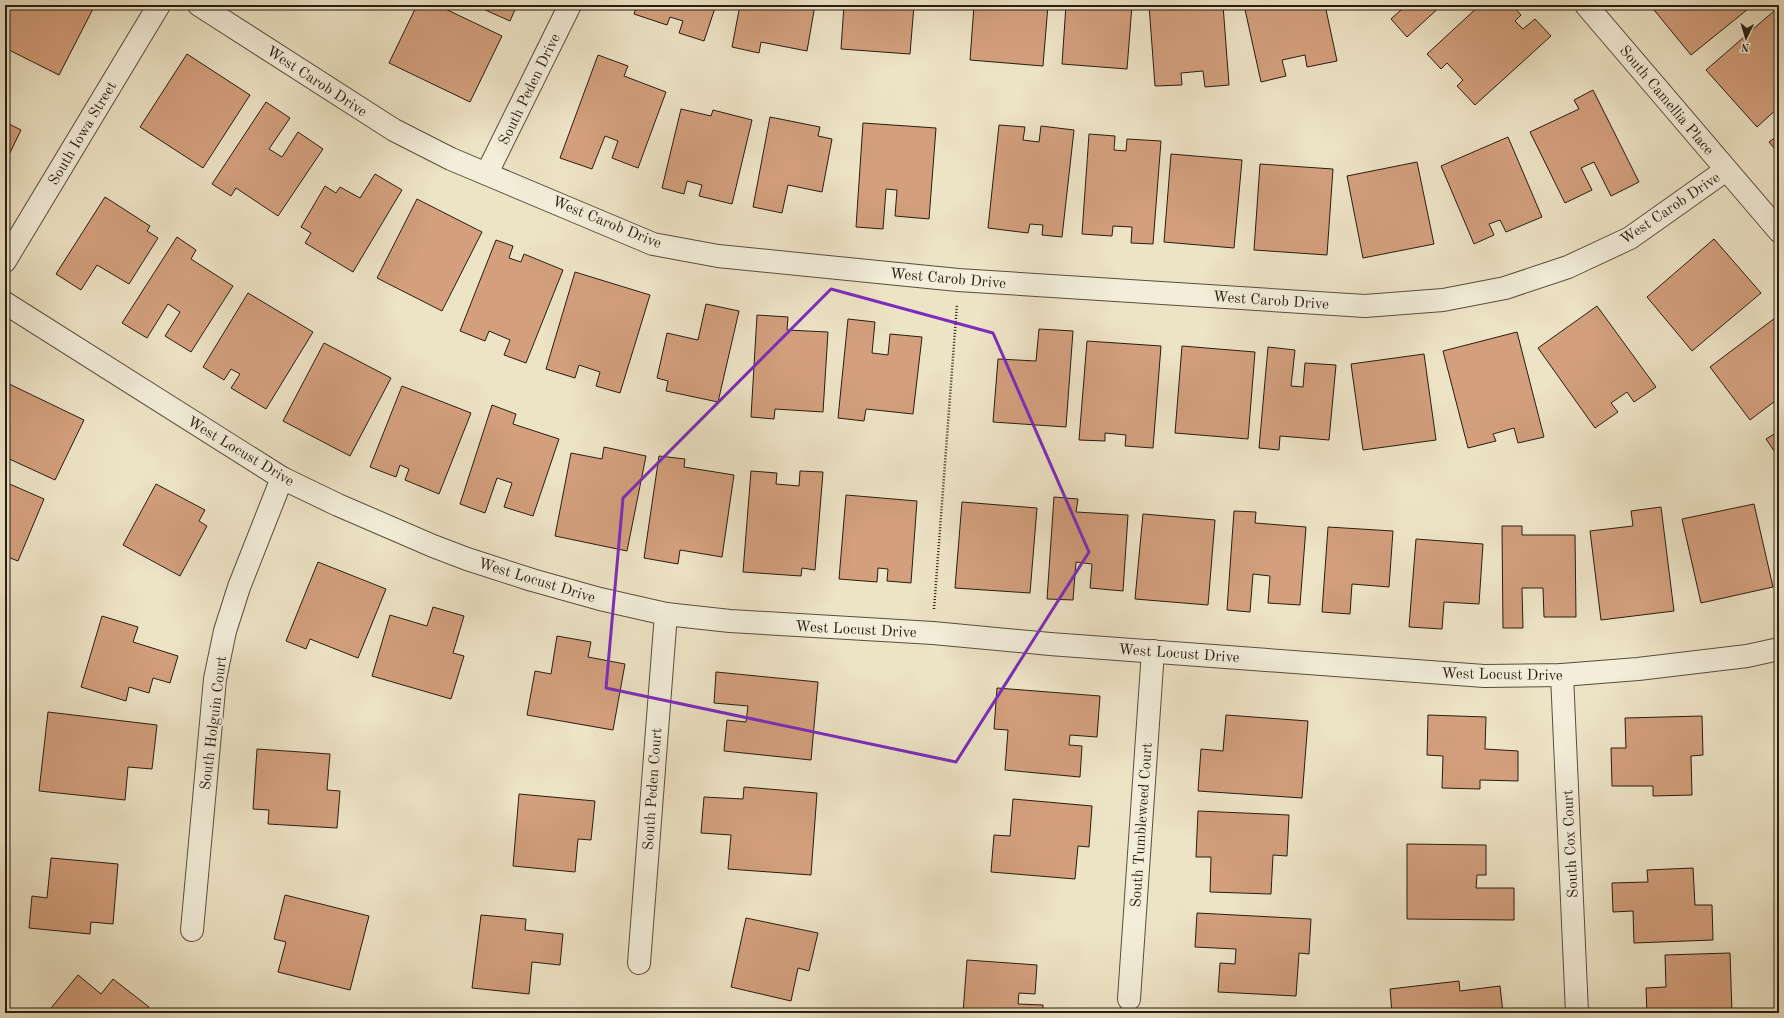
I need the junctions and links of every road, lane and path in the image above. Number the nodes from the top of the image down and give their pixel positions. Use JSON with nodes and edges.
{"nodes":[{"id":1,"x":159,"y":5,"type":"edge"},
{"id":2,"x":199,"y":5,"type":"edge"},
{"id":3,"x":570,"y":5,"type":"edge"},
{"id":4,"x":1586,"y":5,"type":"edge"},
{"id":5,"x":1726,"y":170,"type":"junction"},
{"id":6,"x":487,"y":173,"type":"junction"},
{"id":7,"x":1779,"y":231,"type":"edge"},
{"id":8,"x":5,"y":261,"type":"edge"},
{"id":9,"x":958,"y":280,"type":"junction"},
{"id":10,"x":5,"y":303,"type":"edge"},
{"id":11,"x":282,"y":478,"type":"junction"},
{"id":12,"x":666,"y":614,"type":"junction"},
{"id":13,"x":932,"y":633,"type":"junction"},
{"id":14,"x":1779,"y":649,"type":"edge"},
{"id":15,"x":1153,"y":651,"type":"junction"},
{"id":16,"x":1562,"y":676,"type":"junction"},
{"id":17,"x":192,"y":930,"type":"dead end"},
{"id":18,"x":639,"y":963,"type":"dead end"},
{"id":19,"x":1129,"y":999,"type":"dead end"},
{"id":20,"x":1577,"y":1013,"type":"edge"}],
"edges":[{"from":1,"to":8,"type":"street","name":"South Iowa Street"},
{"from":2,"to":6,"type":"street","name":"West Carob Drive"},
{"from":3,"to":6,"type":"street","name":"South Peden Drive"},
{"from":4,"to":5,"type":"street","name":"South Camellia Place"},
{"from":5,"to":7,"type":"street","name":"South Camellia Place"},
{"from":5,"to":9,"type":"street","name":"West Carob Drive"},
{"from":6,"to":9,"type":"street","name":"West Carob Drive"},
{"from":9,"to":13,"type":"path"},
{"from":10,"to":11,"type":"street","name":"West Locust Drive"},
{"from":11,"to":12,"type":"street","name":"West Locust Drive"},
{"from":11,"to":17,"type":"street","name":"South Holguin Court"},
{"from":12,"to":13,"type":"street","name":"West Locust Drive"},
{"from":12,"to":18,"type":"street","name":"South Peden Court"},
{"from":13,"to":15,"type":"street","name":"West Locust Drive"},
{"from":14,"to":16,"type":"street","name":"West Locust Drive"},
{"from":15,"to":16,"type":"street","name":"West Locust Drive"},
{"from":15,"to":19,"type":"street","name":"South Tumbleweed Court"},
{"from":16,"to":20,"type":"street","name":"South Cox Court"}]}
